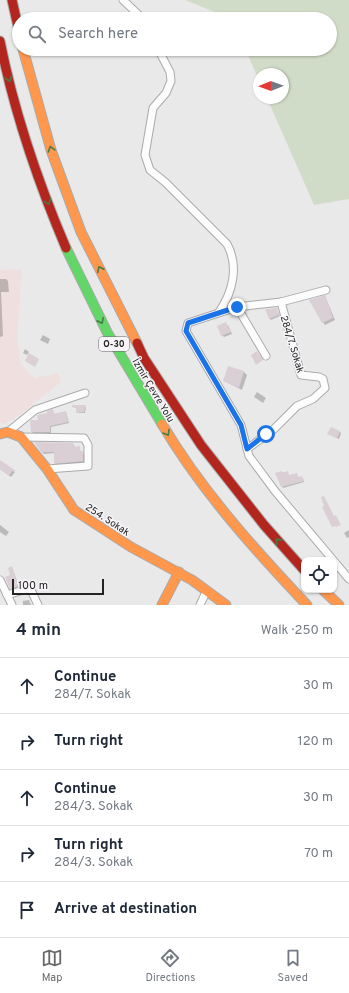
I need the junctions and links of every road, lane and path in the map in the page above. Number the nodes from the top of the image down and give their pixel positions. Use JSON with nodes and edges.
{"nodes":[{"id":1,"x":12,"y":0,"type":"edge"},
{"id":2,"x":123,"y":0,"type":"edge"},
{"id":3,"x":15,"y":12,"type":"edge"},
{"id":4,"x":136,"y":12,"type":"edge"},
{"id":5,"x":0,"y":41,"type":"edge"},
{"id":6,"x":25,"y":56,"type":"edge"},
{"id":7,"x":162,"y":56,"type":"edge"},
{"id":8,"x":326,"y":290,"type":"dead end"},
{"id":9,"x":281,"y":302,"type":"junction"},
{"id":10,"x":237,"y":307,"type":"junction"},
{"id":11,"x":219,"y":312,"type":"junction"},
{"id":12,"x":266,"y":356,"type":"dead end"},
{"id":13,"x":85,"y":393,"type":"dead end"},
{"id":14,"x":4,"y":433,"type":"edge"},
{"id":15,"x":21,"y":437,"type":"junction"},
{"id":16,"x":247,"y":449,"type":"junction"},
{"id":17,"x":47,"y":469,"type":"junction"},
{"id":18,"x":301,"y":567,"type":"edge"},
{"id":19,"x":179,"y":572,"type":"junction"},
{"id":20,"x":349,"y":578,"type":"edge"},
{"id":21,"x":0,"y":580,"type":"edge"},
{"id":22,"x":207,"y":590,"type":"junction"},
{"id":23,"x":326,"y":593,"type":"edge"},
{"id":24,"x":7,"y":595,"type":"junction"},
{"id":25,"x":12,"y":605,"type":"edge"},
{"id":26,"x":38,"y":605,"type":"edge"},
{"id":27,"x":162,"y":605,"type":"edge"},
{"id":28,"x":200,"y":605,"type":"edge"},
{"id":29,"x":226,"y":605,"type":"edge"},
{"id":30,"x":307,"y":605,"type":"edge"},
{"id":31,"x":339,"y":605,"type":"edge"}],
"edges":[{"from":1,"to":3,"type":"main road"},
{"from":2,"to":4,"type":"street"},
{"from":5,"to":30,"type":"main road","name":"İzmir Çevre Yolu","number":"O-30","one_way":true},
{"from":18,"to":6,"type":"main road","name":"İzmir Çevre Yolu","number":"O-30","one_way":true},
{"from":7,"to":11,"type":"street"},
{"from":8,"to":9,"type":"street"},
{"from":9,"to":10,"type":"street"},
{"from":9,"to":16,"type":"street","name":"284/7. Sokak"},
{"from":10,"to":11,"type":"street"},
{"from":10,"to":12,"type":"street"},
{"from":11,"to":16,"type":"street"},
{"from":13,"to":14,"type":"street"},
{"from":14,"to":15,"type":"main road","name":"254. Sokak"},
{"from":15,"to":17,"type":"main road","name":"254. Sokak"},
{"from":15,"to":17,"type":"street"},
{"from":16,"to":20,"type":"street"},
{"from":17,"to":19,"type":"main road","name":"254. Sokak"},
{"from":19,"to":22,"type":"main road","name":"254. Sokak"},
{"from":19,"to":27,"type":"main road"},
{"from":21,"to":24,"type":"street"},
{"from":22,"to":28,"type":"street"},
{"from":22,"to":29,"type":"main road","name":"254. Sokak"},
{"from":23,"to":31,"type":"main road"},
{"from":24,"to":25,"type":"street"},
{"from":24,"to":26,"type":"street"}]}
